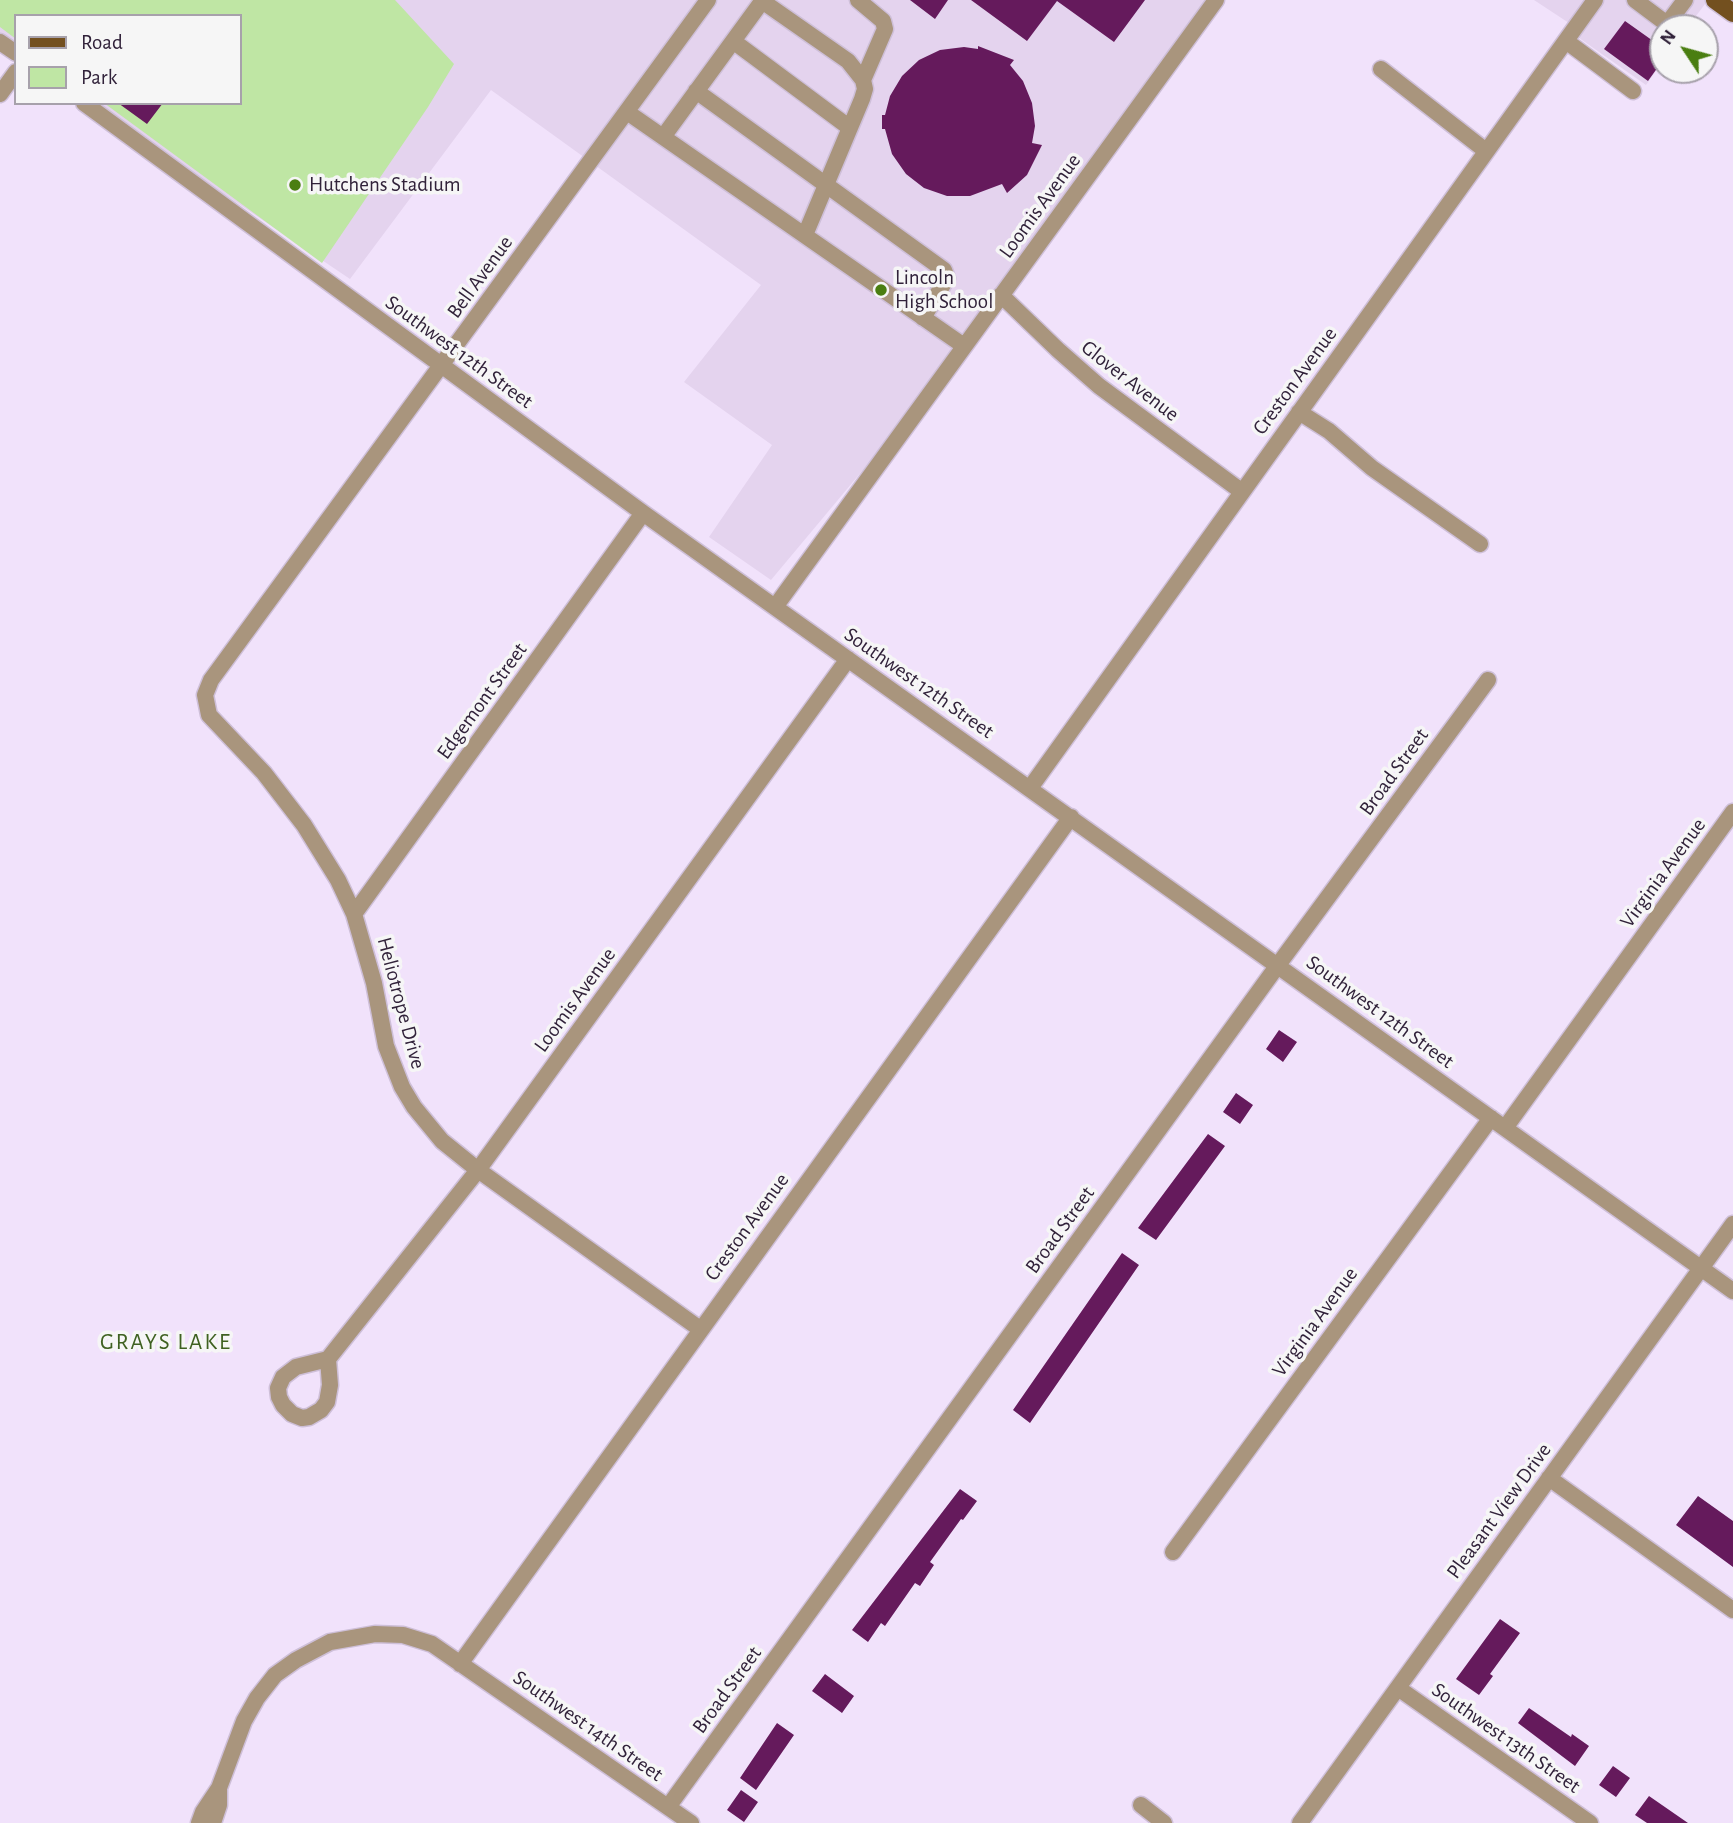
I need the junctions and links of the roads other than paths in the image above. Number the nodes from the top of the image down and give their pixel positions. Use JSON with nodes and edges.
{"nodes":[{"id":1,"x":708,"y":0,"type":"edge"},
{"id":2,"x":858,"y":0,"type":"edge"},
{"id":3,"x":1216,"y":0,"type":"edge"},
{"id":4,"x":1595,"y":0,"type":"edge"},
{"id":5,"x":1635,"y":0,"type":"edge"},
{"id":6,"x":1685,"y":0,"type":"edge"},
{"id":7,"x":1715,"y":0,"type":"edge"},
{"id":8,"x":763,"y":1,"type":"edge"},
{"id":9,"x":1733,"y":13,"type":"edge"},
{"id":10,"x":733,"y":41,"type":"junction"},
{"id":11,"x":1566,"y":41,"type":"junction"},
{"id":12,"x":1381,"y":69,"type":"dead end"},
{"id":13,"x":14,"y":75,"type":"edge"},
{"id":14,"x":863,"y":80,"type":"junction"},
{"id":15,"x":696,"y":91,"type":"junction"},
{"id":16,"x":1633,"y":91,"type":"dead end"},
{"id":17,"x":0,"y":94,"type":"edge"},
{"id":18,"x":87,"y":105,"type":"edge"},
{"id":19,"x":627,"y":112,"type":"junction"},
{"id":20,"x":850,"y":128,"type":"junction"},
{"id":21,"x":663,"y":136,"type":"junction"},
{"id":22,"x":1486,"y":151,"type":"junction"},
{"id":23,"x":825,"y":186,"type":"junction"},
{"id":24,"x":805,"y":235,"type":"junction"},
{"id":25,"x":1001,"y":295,"type":"junction"},
{"id":26,"x":923,"y":318,"type":"junction"},
{"id":27,"x":964,"y":346,"type":"junction"},
{"id":28,"x":442,"y":365,"type":"junction"},
{"id":29,"x":1299,"y":412,"type":"junction"},
{"id":30,"x":1241,"y":491,"type":"junction"},
{"id":31,"x":643,"y":513,"type":"junction"},
{"id":32,"x":1480,"y":544,"type":"dead end"},
{"id":33,"x":775,"y":607,"type":"junction"},
{"id":34,"x":848,"y":659,"type":"junction"},
{"id":35,"x":211,"y":680,"type":"joint"},
{"id":36,"x":1488,"y":680,"type":"dead end"},
{"id":37,"x":1030,"y":788,"type":"junction"},
{"id":38,"x":1733,"y":812,"type":"edge"},
{"id":39,"x":1071,"y":817,"type":"junction"},
{"id":40,"x":354,"y":914,"type":"junction"},
{"id":41,"x":1278,"y":965,"type":"junction"},
{"id":42,"x":1491,"y":1118,"type":"junction"},
{"id":43,"x":1506,"y":1128,"type":"junction"},
{"id":44,"x":478,"y":1170,"type":"junction"},
{"id":45,"x":1733,"y":1224,"type":"edge"},
{"id":46,"x":1701,"y":1268,"type":"junction"},
{"id":47,"x":1733,"y":1291,"type":"edge"},
{"id":48,"x":700,"y":1329,"type":"junction"},
{"id":49,"x":328,"y":1359,"type":"dead end"},
{"id":50,"x":1549,"y":1478,"type":"junction"},
{"id":51,"x":1173,"y":1552,"type":"dead end"},
{"id":52,"x":1733,"y":1610,"type":"edge"},
{"id":53,"x":460,"y":1664,"type":"junction"},
{"id":54,"x":1398,"y":1688,"type":"junction"},
{"id":55,"x":219,"y":1788,"type":"junction"},
{"id":56,"x":1141,"y":1805,"type":"dead end"},
{"id":57,"x":668,"y":1807,"type":"junction"},
{"id":58,"x":199,"y":1823,"type":"edge"},
{"id":59,"x":213,"y":1823,"type":"edge"},
{"id":60,"x":691,"y":1823,"type":"edge"},
{"id":61,"x":1164,"y":1823,"type":"edge"},
{"id":62,"x":1300,"y":1823,"type":"edge"},
{"id":63,"x":1590,"y":1823,"type":"edge"}],
"edges":[{"from":1,"to":19,"type":"street","name":"Bell Avenue"},
{"from":2,"to":14,"type":"street"},
{"from":3,"to":25,"type":"street","name":"Loomis Avenue"},
{"from":4,"to":11,"type":"street","name":"Creston Avenue"},
{"from":5,"to":6,"type":"street"},
{"from":7,"to":9,"type":"main road"},
{"from":8,"to":10,"type":"street"},
{"from":8,"to":14,"type":"street"},
{"from":10,"to":15,"type":"street"},
{"from":10,"to":20,"type":"street"},
{"from":11,"to":16,"type":"street"},
{"from":11,"to":22,"type":"street","name":"Creston Avenue"},
{"from":12,"to":22,"type":"street"},
{"from":13,"to":17,"type":"street"},
{"from":14,"to":20,"type":"street"},
{"from":15,"to":21,"type":"street"},
{"from":15,"to":23,"type":"street"},
{"from":18,"to":28,"type":"street","name":"Southwest 12th Street"},
{"from":19,"to":21,"type":"street"},
{"from":19,"to":28,"type":"street","name":"Bell Avenue"},
{"from":20,"to":23,"type":"street"},
{"from":21,"to":24,"type":"street"},
{"from":22,"to":29,"type":"street","name":"Creston Avenue"},
{"from":23,"to":24,"type":"street"},
{"from":23,"to":26,"type":"street"},
{"from":24,"to":26,"type":"street"},
{"from":25,"to":27,"type":"street","name":"Loomis Avenue"},
{"from":25,"to":30,"type":"street","name":"Glover Avenue"},
{"from":26,"to":27,"type":"street"},
{"from":27,"to":33,"type":"street","name":"Loomis Avenue"},
{"from":28,"to":31,"type":"street","name":"Southwest 12th Street"},
{"from":28,"to":35,"type":"street","name":"Bell Avenue"},
{"from":29,"to":30,"type":"street","name":"Creston Avenue"},
{"from":29,"to":32,"type":"street"},
{"from":30,"to":37,"type":"street","name":"Creston Avenue"},
{"from":31,"to":33,"type":"street","name":"Southwest 12th Street"},
{"from":31,"to":40,"type":"street","name":"Edgemont Street"},
{"from":33,"to":34,"type":"street","name":"Southwest 12th Street"},
{"from":34,"to":37,"type":"street","name":"Southwest 12th Street"},
{"from":34,"to":44,"type":"street","name":"Loomis Avenue"},
{"from":35,"to":40,"type":"street","name":"Heliotrope Drive"},
{"from":36,"to":41,"type":"street","name":"Broad Street"},
{"from":37,"to":39,"type":"street","name":"Southwest 12th Street"},
{"from":38,"to":43,"type":"street","name":"Virginia Avenue"},
{"from":39,"to":41,"type":"street","name":"Southwest 12th Street"},
{"from":39,"to":48,"type":"street","name":"Creston Avenue"},
{"from":40,"to":44,"type":"street","name":"Heliotrope Drive"},
{"from":41,"to":42,"type":"street","name":"Southwest 12th Street"},
{"from":41,"to":57,"type":"street","name":"Broad Street"},
{"from":42,"to":43,"type":"street","name":"Southwest 12th Street"},
{"from":42,"to":51,"type":"street","name":"Virginia Avenue"},
{"from":43,"to":46,"type":"street","name":"Southwest 12th Street"},
{"from":44,"to":48,"type":"street","name":"Heliotrope Drive"},
{"from":44,"to":49,"type":"street","name":"Loomis Avenue"},
{"from":45,"to":46,"type":"street","name":"Pleasant View Drive"},
{"from":46,"to":47,"type":"street","name":"Southwest 12th Street"},
{"from":46,"to":50,"type":"street","name":"Pleasant View Drive"},
{"from":48,"to":53,"type":"street","name":"Creston Avenue"},
{"from":50,"to":52,"type":"street"},
{"from":50,"to":54,"type":"street","name":"Pleasant View Drive"},
{"from":53,"to":55,"type":"street","name":"Southwest 14th Street"},
{"from":53,"to":57,"type":"street","name":"Southwest 14th Street"},
{"from":54,"to":62,"type":"street","name":"Pleasant View Drive"},
{"from":54,"to":63,"type":"street","name":"Southwest 13th Street"},
{"from":55,"to":58,"type":"street"},
{"from":55,"to":59,"type":"street"},
{"from":56,"to":61,"type":"street"},
{"from":57,"to":60,"type":"street","name":"Southwest 14th Street"}]}
